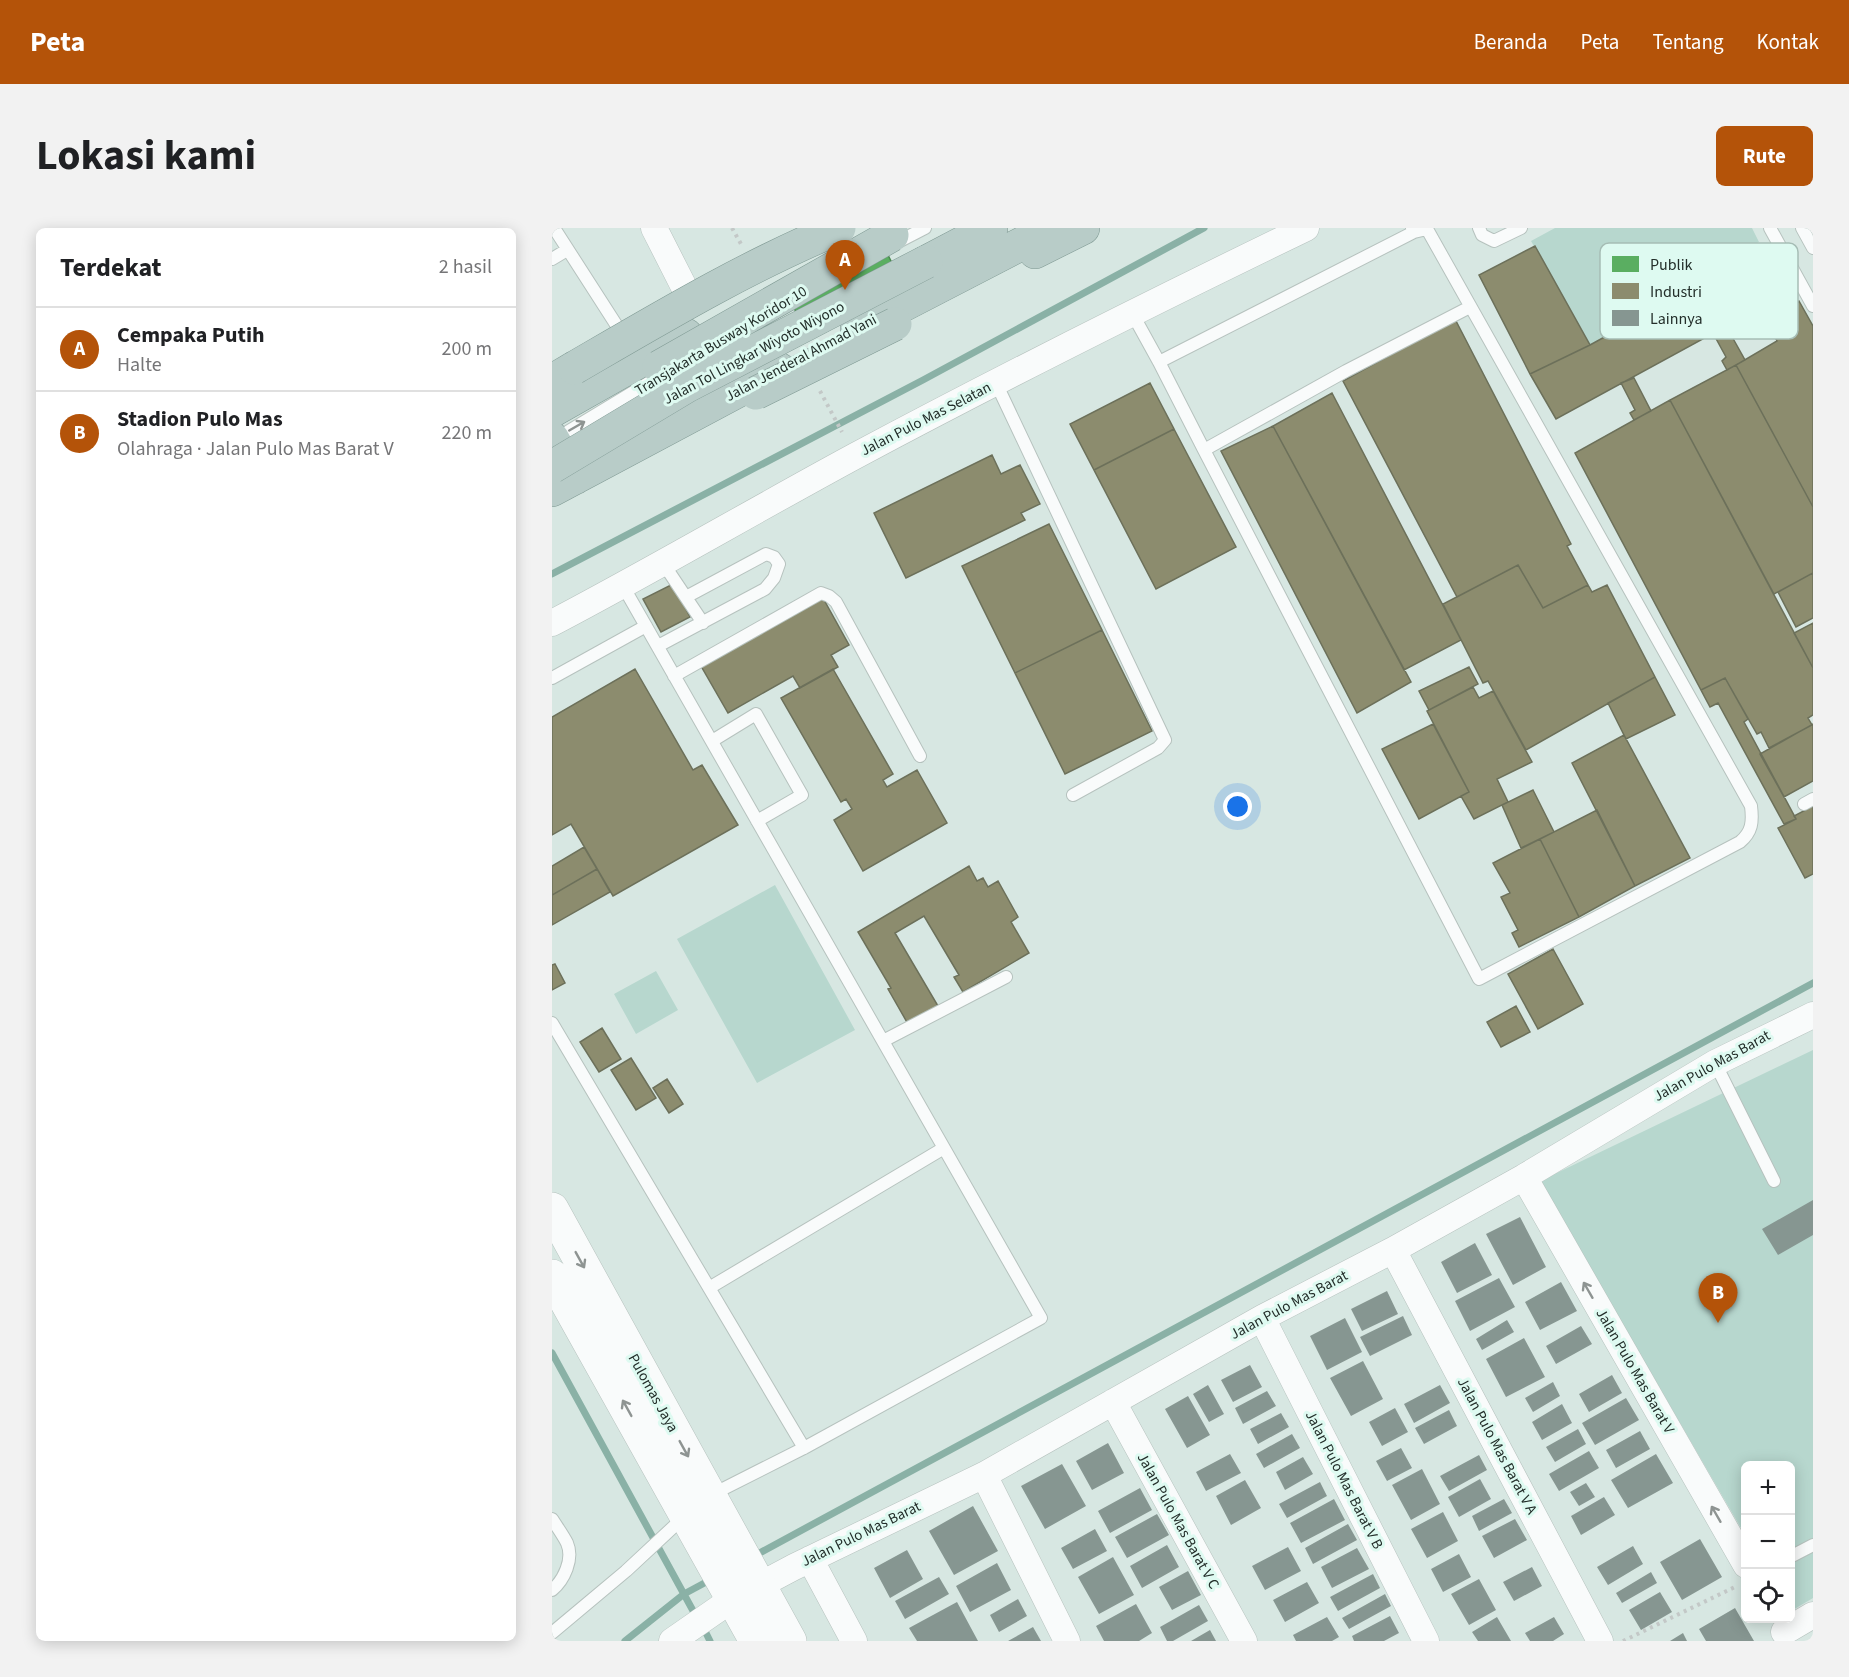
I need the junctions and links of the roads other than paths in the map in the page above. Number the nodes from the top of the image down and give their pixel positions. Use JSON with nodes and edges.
{"nodes":[{"id":1,"x":554,"y":228,"type":"edge"},
{"id":2,"x":654,"y":228,"type":"edge"},
{"id":3,"x":803,"y":228,"type":"edge"},
{"id":4,"x":839,"y":228,"type":"edge"},
{"id":5,"x":886,"y":228,"type":"edge"},
{"id":6,"x":905,"y":228,"type":"edge"},
{"id":7,"x":925,"y":228,"type":"edge"},
{"id":8,"x":991,"y":228,"type":"edge"},
{"id":9,"x":1003,"y":228,"type":"edge"},
{"id":10,"x":1306,"y":228,"type":"edge"},
{"id":11,"x":1479,"y":228,"type":"edge"},
{"id":12,"x":1521,"y":228,"type":"edge"},
{"id":13,"x":1770,"y":228,"type":"edge"},
{"id":14,"x":1802,"y":228,"type":"edge"},
{"id":15,"x":1070,"y":230,"type":"edge"},
{"id":16,"x":1413,"y":230,"type":"edge"},
{"id":17,"x":1778,"y":243,"type":"edge"},
{"id":18,"x":1813,"y":248,"type":"edge"},
{"id":19,"x":567,"y":250,"type":"junction"},
{"id":20,"x":552,"y":259,"type":"edge"},
{"id":21,"x":1798,"y":279,"type":"edge"},
{"id":22,"x":686,"y":289,"type":"junction"},
{"id":23,"x":1813,"y":306,"type":"edge"},
{"id":24,"x":1470,"y":307,"type":"junction"},
{"id":25,"x":1132,"y":313,"type":"junction"},
{"id":26,"x":617,"y":326,"type":"junction"},
{"id":27,"x":1159,"y":362,"type":"junction"},
{"id":28,"x":552,"y":363,"type":"edge"},
{"id":29,"x":552,"y":381,"type":"edge"},
{"id":30,"x":996,"y":383,"type":"junction"},
{"id":31,"x":1204,"y":450,"type":"junction"},
{"id":32,"x":556,"y":453,"type":"edge"},
{"id":33,"x":552,"y":507,"type":"edge"},
{"id":34,"x":663,"y":563,"type":"junction"},
{"id":35,"x":623,"y":586,"type":"junction"},
{"id":36,"x":686,"y":597,"type":"junction"},
{"id":37,"x":552,"y":623,"type":"edge"},
{"id":38,"x":703,"y":623,"type":"junction"},
{"id":39,"x":646,"y":626,"type":"junction"},
{"id":40,"x":658,"y":646,"type":"junction"},
{"id":41,"x":674,"y":676,"type":"junction"},
{"id":42,"x":552,"y":678,"type":"edge"},
{"id":43,"x":712,"y":741,"type":"junction"},
{"id":44,"x":920,"y":756,"type":"dead end"},
{"id":45,"x":1073,"y":795,"type":"dead end"},
{"id":46,"x":757,"y":821,"type":"junction"},
{"id":47,"x":1006,"y":977,"type":"dead end"},
{"id":48,"x":1813,"y":1015,"type":"edge"},
{"id":49,"x":552,"y":1023,"type":"edge"},
{"id":50,"x":883,"y":1041,"type":"junction"},
{"id":51,"x":1715,"y":1063,"type":"junction"},
{"id":52,"x":944,"y":1148,"type":"junction"},
{"id":53,"x":1524,"y":1177,"type":"junction"},
{"id":54,"x":1774,"y":1181,"type":"dead end"},
{"id":55,"x":552,"y":1209,"type":"edge"},
{"id":56,"x":1393,"y":1250,"type":"junction"},
{"id":57,"x":552,"y":1276,"type":"edge"},
{"id":58,"x":709,"y":1288,"type":"junction"},
{"id":59,"x":1262,"y":1318,"type":"junction"},
{"id":60,"x":1113,"y":1402,"type":"junction"},
{"id":61,"x":804,"y":1448,"type":"junction"},
{"id":62,"x":984,"y":1475,"type":"junction"},
{"id":63,"x":687,"y":1515,"type":"junction"},
{"id":64,"x":552,"y":1519,"type":"edge"},
{"id":65,"x":1813,"y":1545,"type":"edge"},
{"id":66,"x":1795,"y":1555,"type":"edge"},
{"id":67,"x":1741,"y":1556,"type":"edge"},
{"id":68,"x":802,"y":1563,"type":"junction"},
{"id":69,"x":552,"y":1590,"type":"edge"},
{"id":70,"x":746,"y":1590,"type":"junction"},
{"id":71,"x":1813,"y":1615,"type":"edge"},
{"id":72,"x":1783,"y":1630,"type":"edge"},
{"id":73,"x":552,"y":1633,"type":"edge"},
{"id":74,"x":676,"y":1638,"type":"edge"},
{"id":75,"x":756,"y":1641,"type":"edge"},
{"id":76,"x":790,"y":1641,"type":"edge"},
{"id":77,"x":854,"y":1641,"type":"edge"},
{"id":78,"x":1067,"y":1641,"type":"edge"},
{"id":79,"x":1244,"y":1641,"type":"edge"},
{"id":80,"x":1426,"y":1641,"type":"edge"},
{"id":81,"x":1600,"y":1641,"type":"edge"}],
"edges":[{"from":1,"to":19,"type":"lane"},
{"from":2,"to":22,"type":"street"},
{"from":3,"to":22,"type":"street"},
{"from":4,"to":29,"type":"highway","bridge":true},
{"from":5,"to":32,"type":"highway"},
{"from":6,"to":32,"type":"highway","bridge":true},
{"from":32,"to":7,"type":"lane","name":"Transjakarta Busway Koridor 10","one_way":true},
{"from":8,"to":32,"type":"highway","name":"Jalan Tol Lingkar Wiyoto Wiyono","bridge":true},
{"from":9,"to":32,"type":"lane","name":"Transjakarta Busway Koridor 10"},
{"from":10,"to":25,"type":"street","name":"Jalan Pulo Mas Selatan"},
{"from":11,"to":12,"type":"lane"},
{"from":13,"to":17,"type":"lane"},
{"from":14,"to":18,"type":"lane"},
{"from":15,"to":32,"type":"highway","name":"Jalan Jenderal Ahmad Yani"},
{"from":15,"to":33,"type":"highway","bridge":true},
{"from":16,"to":24,"type":"lane"},
{"from":16,"to":27,"type":"lane"},
{"from":19,"to":20,"type":"lane"},
{"from":19,"to":26,"type":"lane"},
{"from":21,"to":23,"type":"lane"},
{"from":22,"to":26,"type":"street"},
{"from":24,"to":31,"type":"lane"},
{"from":24,"to":31,"type":"lane"},
{"from":25,"to":27,"type":"lane"},
{"from":25,"to":30,"type":"street","name":"Jalan Pulo Mas Selatan"},
{"from":26,"to":28,"type":"street"},
{"from":27,"to":31,"type":"lane"},
{"from":30,"to":34,"type":"street","name":"Jalan Pulo Mas Selatan"},
{"from":30,"to":45,"type":"lane"},
{"from":34,"to":35,"type":"street","name":"Jalan Pulo Mas Selatan"},
{"from":34,"to":36,"type":"lane"},
{"from":35,"to":37,"type":"street","name":"Jalan Pulo Mas Selatan"},
{"from":35,"to":39,"type":"lane"},
{"from":36,"to":38,"type":"lane"},
{"from":36,"to":38,"type":"lane"},
{"from":38,"to":40,"type":"lane"},
{"from":39,"to":40,"type":"lane"},
{"from":39,"to":42,"type":"lane"},
{"from":40,"to":41,"type":"lane"},
{"from":41,"to":43,"type":"lane"},
{"from":41,"to":44,"type":"lane"},
{"from":43,"to":46,"type":"lane"},
{"from":43,"to":46,"type":"lane"},
{"from":46,"to":50,"type":"lane"},
{"from":47,"to":50,"type":"lane"},
{"from":48,"to":51,"type":"street","name":"Jalan Pulo Mas Barat"},
{"from":49,"to":58,"type":"lane"},
{"from":50,"to":52,"type":"lane"},
{"from":51,"to":53,"type":"street","name":"Jalan Pulo Mas Barat"},
{"from":51,"to":54,"type":"lane"},
{"from":52,"to":58,"type":"lane"},
{"from":52,"to":61,"type":"lane"},
{"from":53,"to":56,"type":"street","name":"Jalan Pulo Mas Barat"},
{"from":67,"to":53,"type":"street","name":"Jalan Pulo Mas Barat V","one_way":true},
{"from":55,"to":63,"type":"street","name":"Pulomas Jaya","one_way":true},
{"from":56,"to":59,"type":"street","name":"Jalan Pulo Mas Barat"},
{"from":56,"to":81,"type":"street","name":"Jalan Pulo Mas Barat V A"},
{"from":63,"to":57,"type":"street","name":"Pulomas Jaya","one_way":true},
{"from":58,"to":61,"type":"lane"},
{"from":59,"to":60,"type":"street","name":"Jalan Pulo Mas Barat"},
{"from":59,"to":80,"type":"street","name":"Jalan Pulo Mas Barat V B"},
{"from":60,"to":62,"type":"street","name":"Jalan Pulo Mas Barat"},
{"from":60,"to":79,"type":"street","name":"Jalan Pulo Mas Barat V C"},
{"from":61,"to":63,"type":"lane"},
{"from":62,"to":68,"type":"street","name":"Jalan Pulo Mas Barat"},
{"from":62,"to":78,"type":"street"},
{"from":63,"to":70,"type":"street","name":"Pulomas Jaya"},
{"from":63,"to":73,"type":"lane"},
{"from":64,"to":69,"type":"lane"},
{"from":65,"to":66,"type":"lane"},
{"from":68,"to":70,"type":"street","name":"Jalan Pulo Mas Barat"},
{"from":68,"to":77,"type":"street"},
{"from":70,"to":74,"type":"street","name":"Jalan Pulo Mas Barat"},
{"from":70,"to":75,"type":"street"},
{"from":70,"to":76,"type":"street"},
{"from":71,"to":72,"type":"street"}]}
